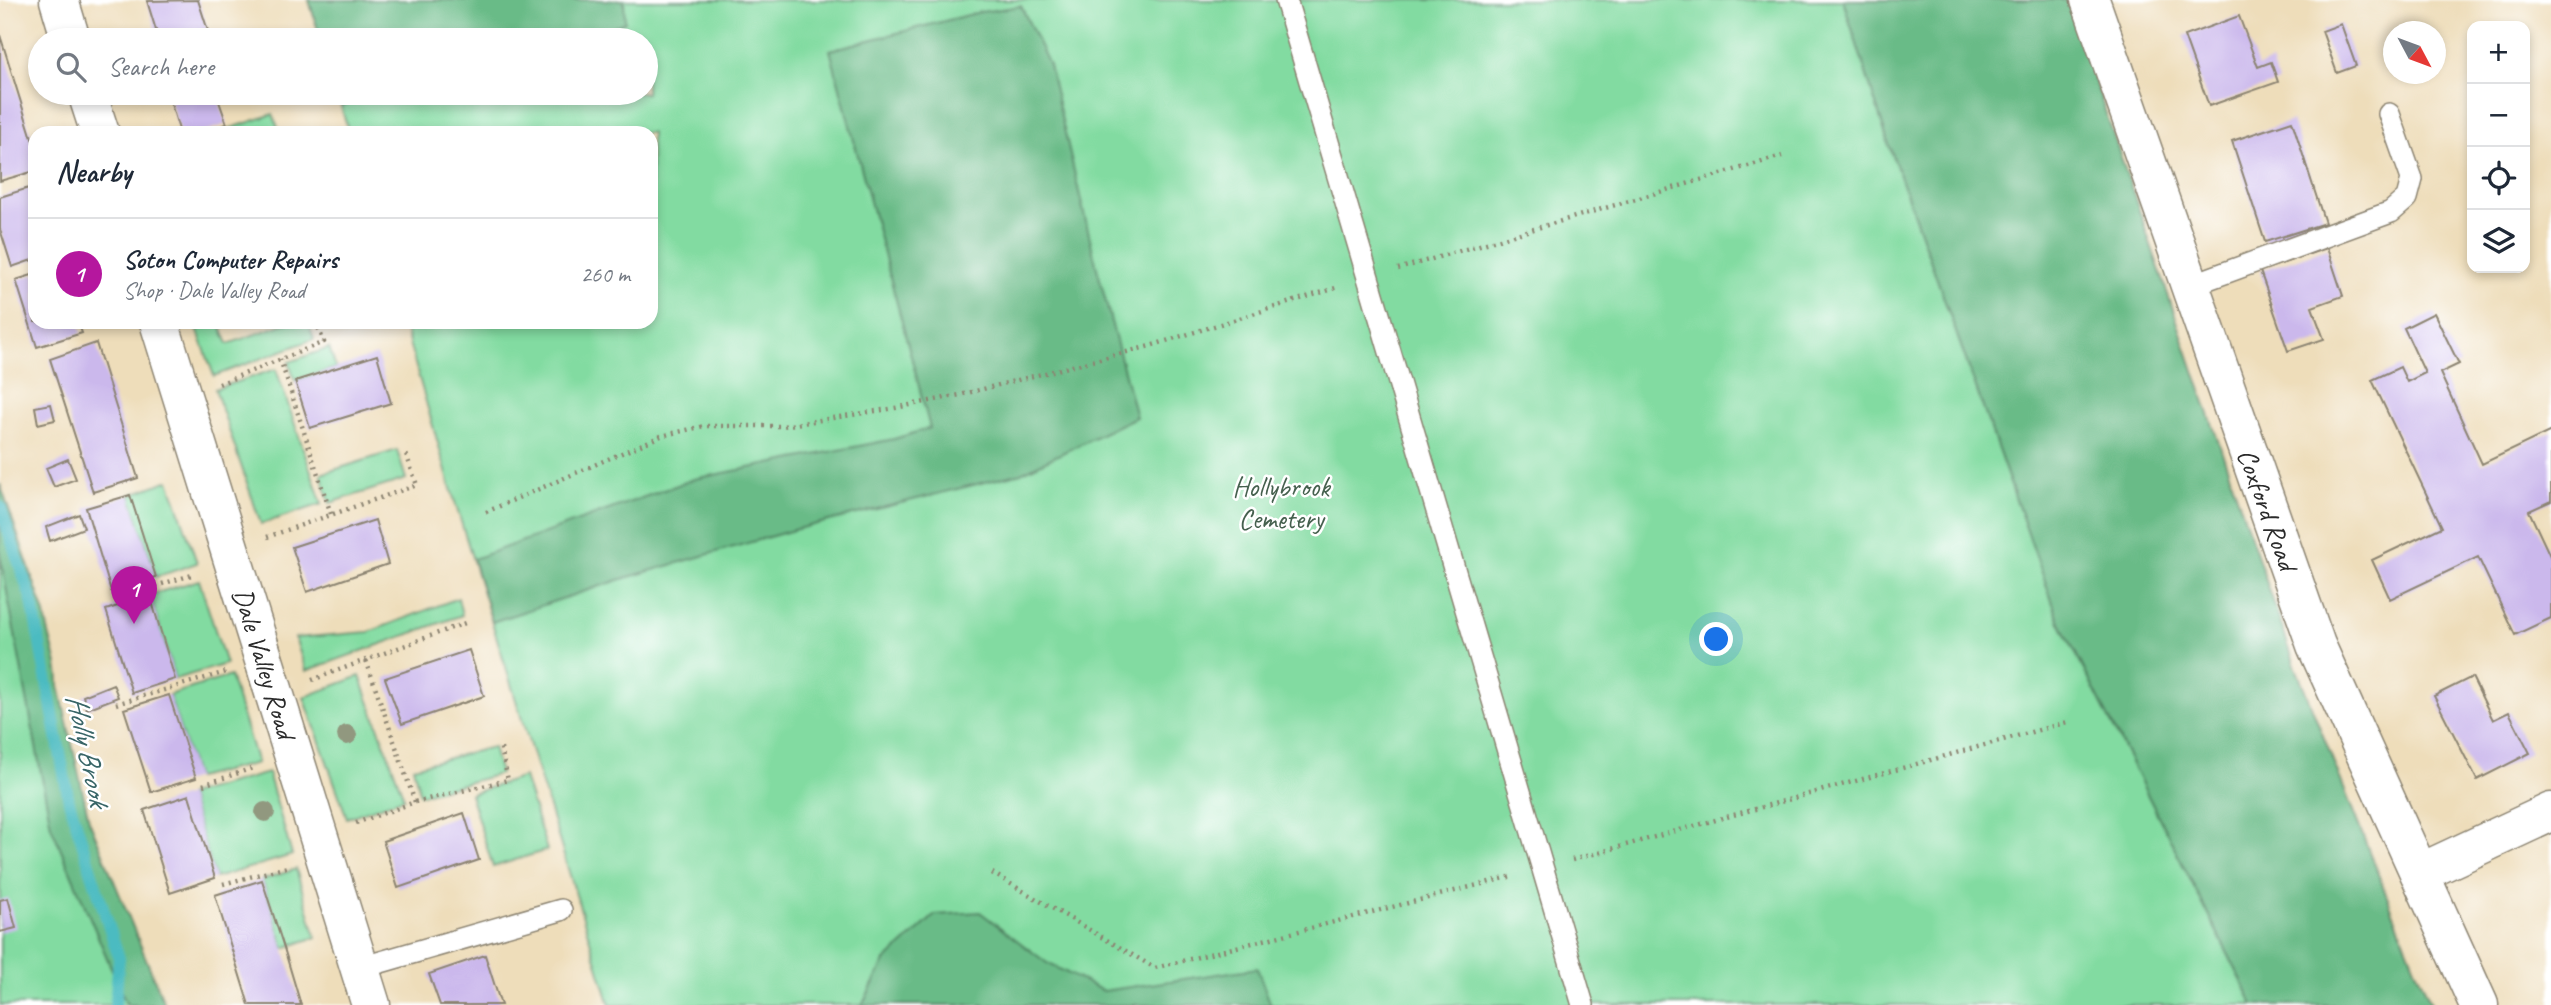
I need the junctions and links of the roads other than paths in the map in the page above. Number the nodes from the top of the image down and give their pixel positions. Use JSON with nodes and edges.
{"nodes":[{"id":1,"x":59,"y":0,"type":"edge"},
{"id":2,"x":1286,"y":0,"type":"edge"},
{"id":3,"x":2090,"y":0,"type":"edge"},
{"id":4,"x":67,"y":28,"type":"edge"},
{"id":5,"x":91,"y":105,"type":"edge"},
{"id":6,"x":2389,"y":114,"type":"dead end"},
{"id":7,"x":98,"y":126,"type":"edge"},
{"id":8,"x":2189,"y":286,"type":"junction"},
{"id":9,"x":161,"y":329,"type":"edge"},
{"id":10,"x":2551,"y":811,"type":"edge"},
{"id":11,"x":2420,"y":873,"type":"junction"},
{"id":12,"x":561,"y":910,"type":"dead end"},
{"id":13,"x":360,"y":968,"type":"junction"},
{"id":14,"x":371,"y":1005,"type":"edge"},
{"id":15,"x":1583,"y":1005,"type":"edge"},
{"id":16,"x":2479,"y":1005,"type":"edge"}],
"edges":[{"from":1,"to":4,"type":"street"},
{"from":2,"to":15,"type":"lane"},
{"from":3,"to":8,"type":"street","name":"Coxford Road"},
{"from":5,"to":7,"type":"street"},
{"from":6,"to":8,"type":"lane"},
{"from":8,"to":11,"type":"street","name":"Coxford Road"},
{"from":9,"to":13,"type":"street","name":"Dale Valley Road"},
{"from":10,"to":11,"type":"street"},
{"from":11,"to":16,"type":"street","name":"Coxford Road"},
{"from":12,"to":13,"type":"lane"},
{"from":13,"to":14,"type":"street","name":"Dale Valley Road"}]}
